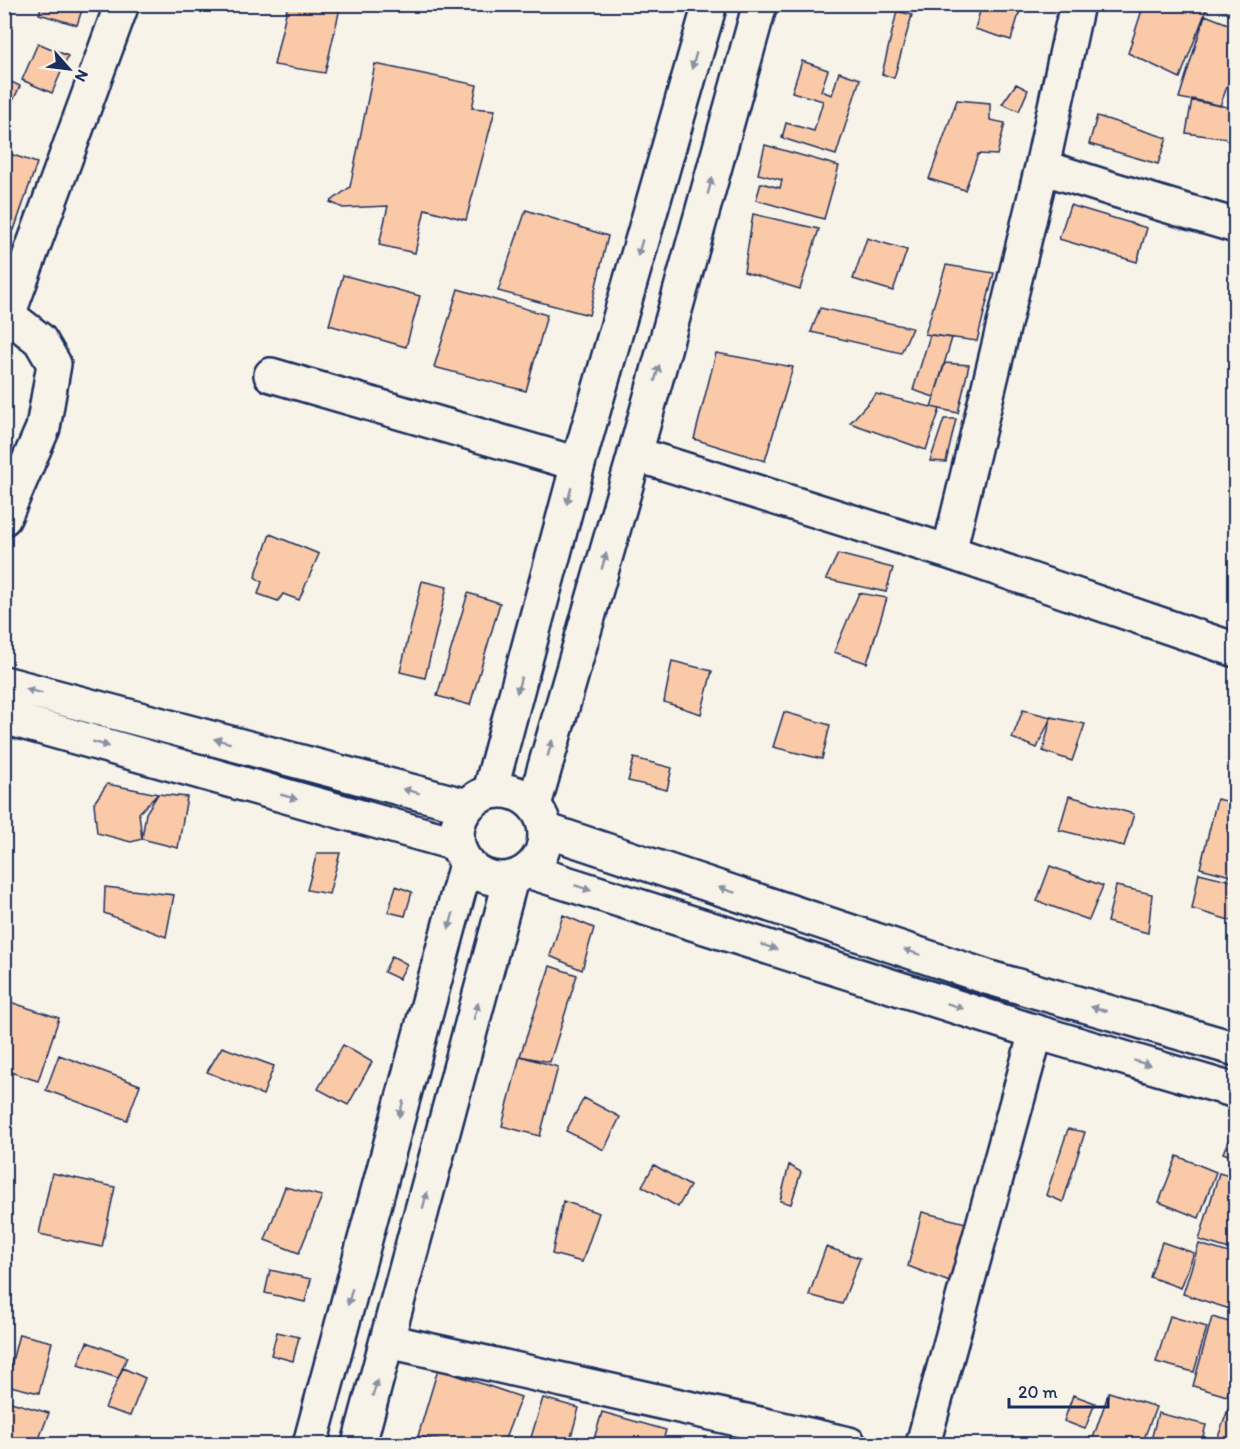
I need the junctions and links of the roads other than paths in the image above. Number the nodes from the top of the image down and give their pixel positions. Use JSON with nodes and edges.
{"nodes":[{"id":1,"x":122,"y":4,"type":"edge"},
{"id":2,"x":710,"y":4,"type":"edge"},
{"id":3,"x":760,"y":4,"type":"edge"},
{"id":4,"x":1077,"y":4,"type":"edge"},
{"id":5,"x":1042,"y":167,"type":"junction"},
{"id":6,"x":1236,"y":226,"type":"edge"},
{"id":7,"x":6,"y":315,"type":"edge"},
{"id":8,"x":271,"y":375,"type":"dead end"},
{"id":9,"x":635,"y":454,"type":"junction"},
{"id":10,"x":578,"y":464,"type":"junction"},
{"id":11,"x":4,"y":519,"type":"edge"},
{"id":12,"x":949,"y":552,"type":"junction"},
{"id":13,"x":1236,"y":650,"type":"edge"},
{"id":14,"x":4,"y":683,"type":"edge"},
{"id":15,"x":6,"y":724,"type":"edge"},
{"id":16,"x":479,"y":798,"type":"junction"},
{"id":17,"x":540,"y":817,"type":"junction"},
{"id":18,"x":462,"y":854,"type":"junction"},
{"id":19,"x":519,"y":875,"type":"junction"},
{"id":20,"x":1036,"y":1032,"type":"junction"},
{"id":21,"x":1236,"y":1049,"type":"edge"},
{"id":22,"x":1236,"y":1091,"type":"edge"},
{"id":23,"x":388,"y":1341,"type":"junction"},
{"id":24,"x":310,"y":1444,"type":"edge"},
{"id":25,"x":359,"y":1444,"type":"edge"},
{"id":26,"x":849,"y":1444,"type":"edge"},
{"id":27,"x":923,"y":1444,"type":"edge"}],
"edges":[{"from":1,"to":7,"type":"street"},
{"from":2,"to":10,"type":"street","one_way":true},
{"from":9,"to":3,"type":"street","one_way":true},
{"from":4,"to":5,"type":"street"},
{"from":5,"to":6,"type":"street"},
{"from":5,"to":12,"type":"street"},
{"from":7,"to":11,"type":"street"},
{"from":8,"to":10,"type":"street"},
{"from":9,"to":12,"type":"street"},
{"from":17,"to":9,"type":"street","one_way":true},
{"from":10,"to":16,"type":"street","one_way":true},
{"from":12,"to":13,"type":"street"},
{"from":16,"to":14,"type":"street","one_way":true},
{"from":15,"to":18,"type":"street","one_way":true},
{"from":16,"to":17,"type":"street"},
{"from":16,"to":18,"type":"street"},
{"from":17,"to":19,"type":"street"},
{"from":21,"to":17,"type":"street","one_way":true},
{"from":18,"to":19,"type":"street"},
{"from":18,"to":24,"type":"street","one_way":true},
{"from":19,"to":20,"type":"street","one_way":true},
{"from":23,"to":19,"type":"street","one_way":true},
{"from":20,"to":22,"type":"street","one_way":true},
{"from":20,"to":27,"type":"street"},
{"from":25,"to":23,"type":"street","one_way":true},
{"from":23,"to":26,"type":"street"}]}
